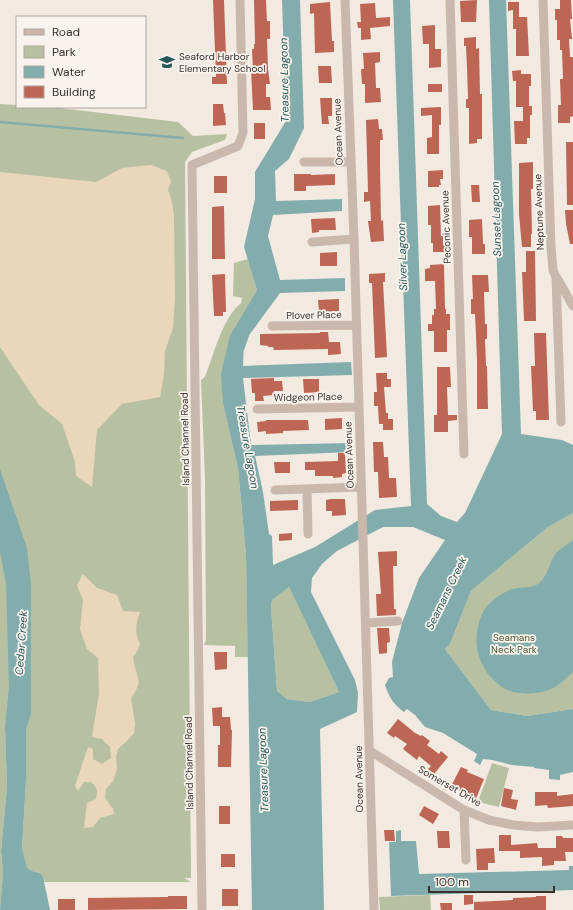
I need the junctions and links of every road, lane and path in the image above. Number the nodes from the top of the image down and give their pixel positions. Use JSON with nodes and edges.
{"nodes":[{"id":1,"x":240,"y":0,"type":"edge"},
{"id":2,"x":345,"y":0,"type":"edge"},
{"id":3,"x":450,"y":0,"type":"edge"},
{"id":4,"x":543,"y":0,"type":"edge"},
{"id":5,"x":304,"y":162,"type":"dead end"},
{"id":6,"x":350,"y":162,"type":"junction"},
{"id":7,"x":354,"y":239,"type":"junction"},
{"id":8,"x":312,"y":242,"type":"dead end"},
{"id":9,"x":556,"y":277,"type":"junction"},
{"id":10,"x":573,"y":306,"type":"edge"},
{"id":11,"x":356,"y":325,"type":"junction"},
{"id":12,"x":272,"y":326,"type":"dead end"},
{"id":13,"x":359,"y":407,"type":"junction"},
{"id":14,"x":257,"y":409,"type":"dead end"},
{"id":15,"x":561,"y":422,"type":"dead end"},
{"id":16,"x":464,"y":454,"type":"dead end"},
{"id":17,"x":361,"y":487,"type":"junction"},
{"id":18,"x":308,"y":489,"type":"junction"},
{"id":19,"x":275,"y":490,"type":"dead end"},
{"id":20,"x":308,"y":534,"type":"dead end"},
{"id":21,"x":398,"y":621,"type":"dead end"},
{"id":22,"x":366,"y":623,"type":"junction"},
{"id":23,"x":370,"y":751,"type":"junction"},
{"id":24,"x":464,"y":810,"type":"junction"},
{"id":25,"x":573,"y":825,"type":"edge"},
{"id":26,"x":466,"y":860,"type":"dead end"},
{"id":27,"x":202,"y":910,"type":"edge"},
{"id":28,"x":374,"y":910,"type":"edge"}],
"edges":[{"from":1,"to":27,"type":"street","name":"Island Channel Road"},
{"from":2,"to":6,"type":"street","name":"Ocean Avenue"},
{"from":3,"to":16,"type":"street","name":"Peconic Avenue"},
{"from":4,"to":9,"type":"street","name":"Neptune Avenue"},
{"from":5,"to":6,"type":"street"},
{"from":6,"to":7,"type":"street","name":"Ocean Avenue"},
{"from":7,"to":8,"type":"street"},
{"from":7,"to":11,"type":"street","name":"Ocean Avenue"},
{"from":9,"to":10,"type":"street"},
{"from":9,"to":15,"type":"street","name":"Neptune Avenue"},
{"from":11,"to":12,"type":"street","name":"Plover Place"},
{"from":11,"to":13,"type":"street","name":"Ocean Avenue"},
{"from":13,"to":14,"type":"street","name":"Widgeon Place"},
{"from":13,"to":17,"type":"street","name":"Ocean Avenue"},
{"from":17,"to":18,"type":"street"},
{"from":17,"to":22,"type":"street","name":"Ocean Avenue"},
{"from":18,"to":19,"type":"street"},
{"from":18,"to":20,"type":"street"},
{"from":21,"to":22,"type":"street"},
{"from":22,"to":23,"type":"street","name":"Ocean Avenue"},
{"from":23,"to":24,"type":"street","name":"Somerset Drive"},
{"from":23,"to":28,"type":"street","name":"Ocean Avenue"},
{"from":24,"to":25,"type":"street","name":"Somerset Drive"},
{"from":24,"to":26,"type":"street"}]}
